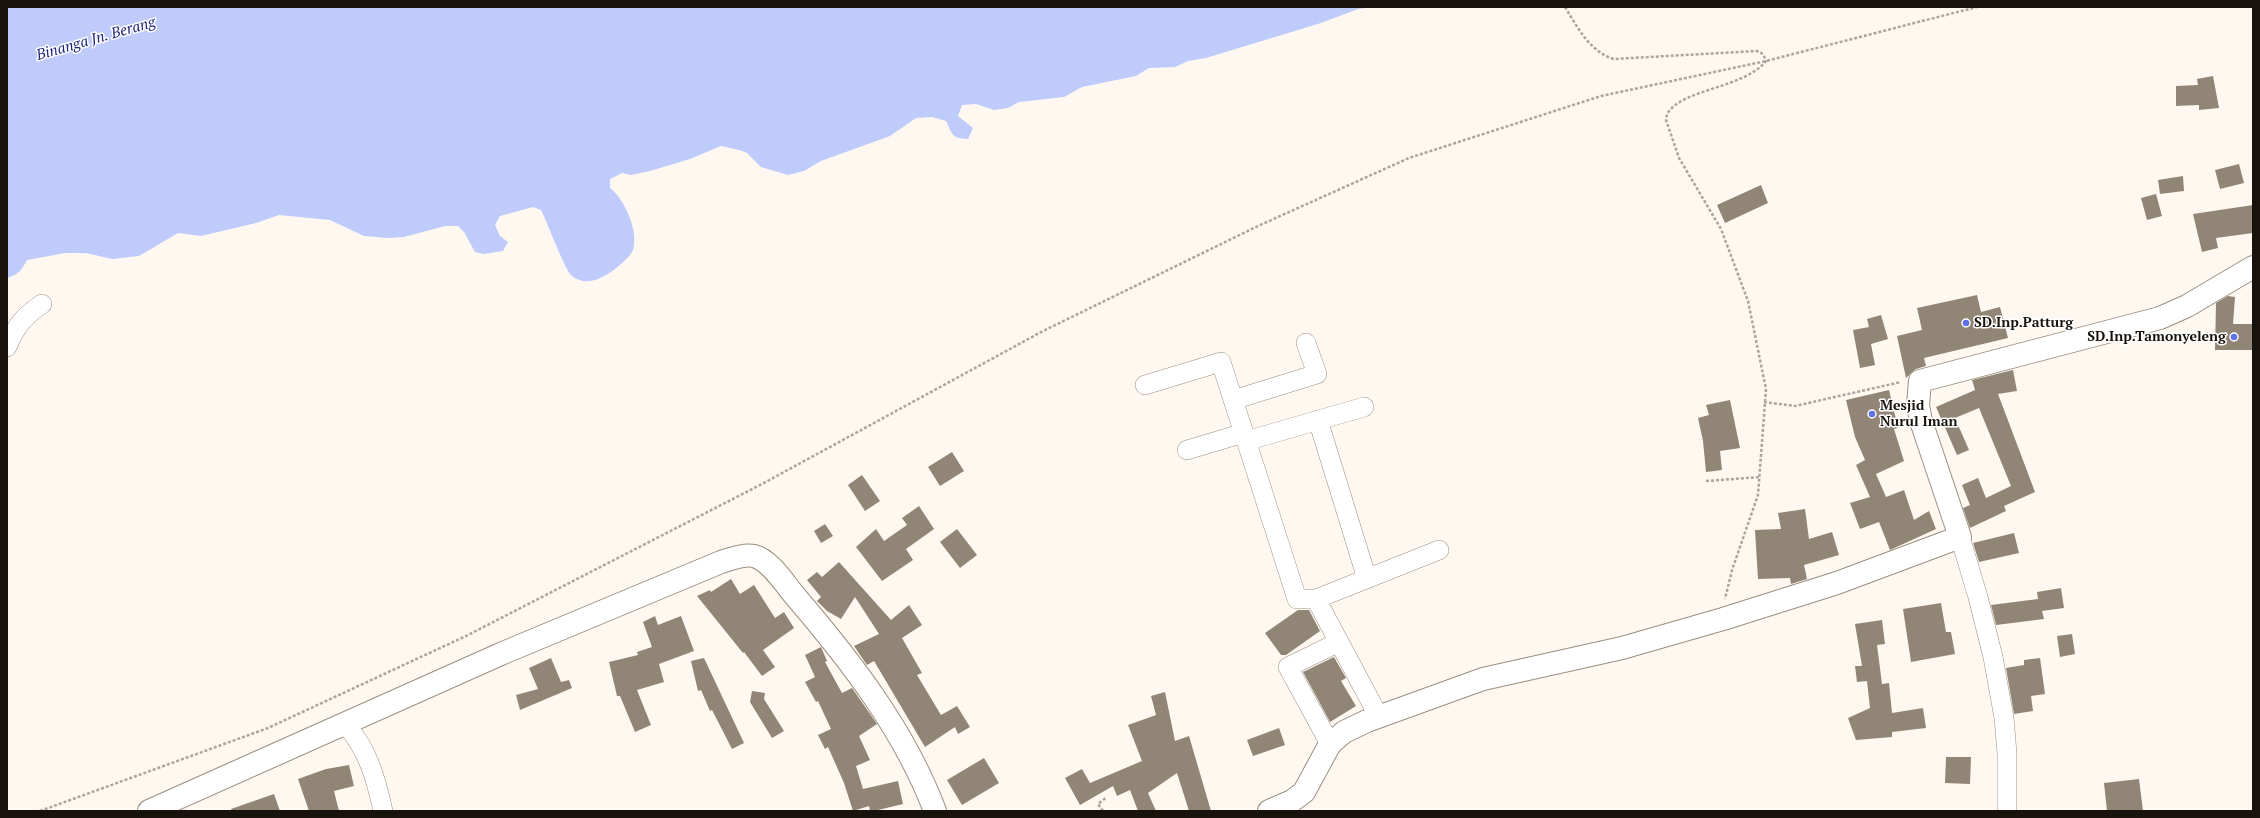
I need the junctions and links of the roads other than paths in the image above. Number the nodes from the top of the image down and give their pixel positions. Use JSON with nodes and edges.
{"nodes":[{"id":1,"x":2253,"y":267,"type":"edge"},
{"id":2,"x":42,"y":304,"type":"dead end"},
{"id":3,"x":1306,"y":343,"type":"dead end"},
{"id":4,"x":7,"y":347,"type":"edge"},
{"id":5,"x":1145,"y":386,"type":"dead end"},
{"id":6,"x":1233,"y":400,"type":"junction"},
{"id":7,"x":1364,"y":407,"type":"dead end"},
{"id":8,"x":1318,"y":420,"type":"junction"},
{"id":9,"x":1245,"y":437,"type":"junction"},
{"id":10,"x":1187,"y":450,"type":"dead end"},
{"id":11,"x":1960,"y":537,"type":"junction"},
{"id":12,"x":1439,"y":550,"type":"dead end"},
{"id":13,"x":1367,"y":579,"type":"junction"},
{"id":14,"x":1316,"y":599,"type":"junction"},
{"id":15,"x":1339,"y":642,"type":"junction"},
{"id":16,"x":1379,"y":717,"type":"junction"},
{"id":17,"x":345,"y":724,"type":"junction"},
{"id":18,"x":1330,"y":744,"type":"junction"},
{"id":19,"x":149,"y":811,"type":"edge"},
{"id":20,"x":383,"y":811,"type":"edge"},
{"id":21,"x":935,"y":811,"type":"edge"},
{"id":22,"x":1269,"y":811,"type":"edge"},
{"id":23,"x":2006,"y":811,"type":"edge"}],
"edges":[{"from":1,"to":11,"type":"street"},
{"from":2,"to":4,"type":"street"},
{"from":3,"to":6,"type":"street"},
{"from":5,"to":6,"type":"street"},
{"from":6,"to":9,"type":"street"},
{"from":7,"to":8,"type":"street"},
{"from":8,"to":9,"type":"street"},
{"from":8,"to":13,"type":"street"},
{"from":9,"to":10,"type":"street"},
{"from":9,"to":14,"type":"street"},
{"from":11,"to":16,"type":"street"},
{"from":11,"to":23,"type":"street"},
{"from":12,"to":13,"type":"street"},
{"from":13,"to":14,"type":"street"},
{"from":14,"to":15,"type":"street"},
{"from":15,"to":16,"type":"street"},
{"from":15,"to":18,"type":"street"},
{"from":16,"to":18,"type":"street"},
{"from":17,"to":19,"type":"street"},
{"from":17,"to":20,"type":"street"},
{"from":17,"to":21,"type":"street"},
{"from":18,"to":22,"type":"street"}]}
